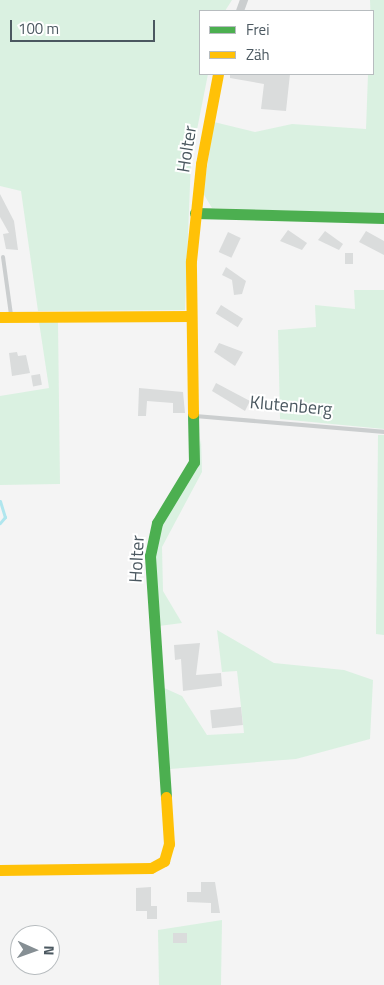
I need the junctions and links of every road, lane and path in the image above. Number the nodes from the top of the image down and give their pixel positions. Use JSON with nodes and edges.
{"nodes":[{"id":1,"x":218,"y":75,"type":"edge"},
{"id":2,"x":195,"y":213,"type":"junction"},
{"id":3,"x":384,"y":218,"type":"edge"},
{"id":4,"x":3,"y":257,"type":"dead end"},
{"id":5,"x":191,"y":316,"type":"junction"},
{"id":6,"x":6,"y":317,"type":"edge"},
{"id":7,"x":194,"y":416,"type":"junction"},
{"id":8,"x":384,"y":432,"type":"edge"},
{"id":9,"x":0,"y":870,"type":"edge"}],
"edges":[{"from":1,"to":2,"type":"street","name":"Holter"},
{"from":2,"to":3,"type":"street"},
{"from":2,"to":5,"type":"street","name":"Holter"},
{"from":4,"to":6,"type":"lane"},
{"from":5,"to":6,"type":"street"},
{"from":5,"to":7,"type":"street","name":"Holter"},
{"from":7,"to":8,"type":"lane","name":"Klutenberg"},
{"from":7,"to":9,"type":"street","name":"Holter"}]}
